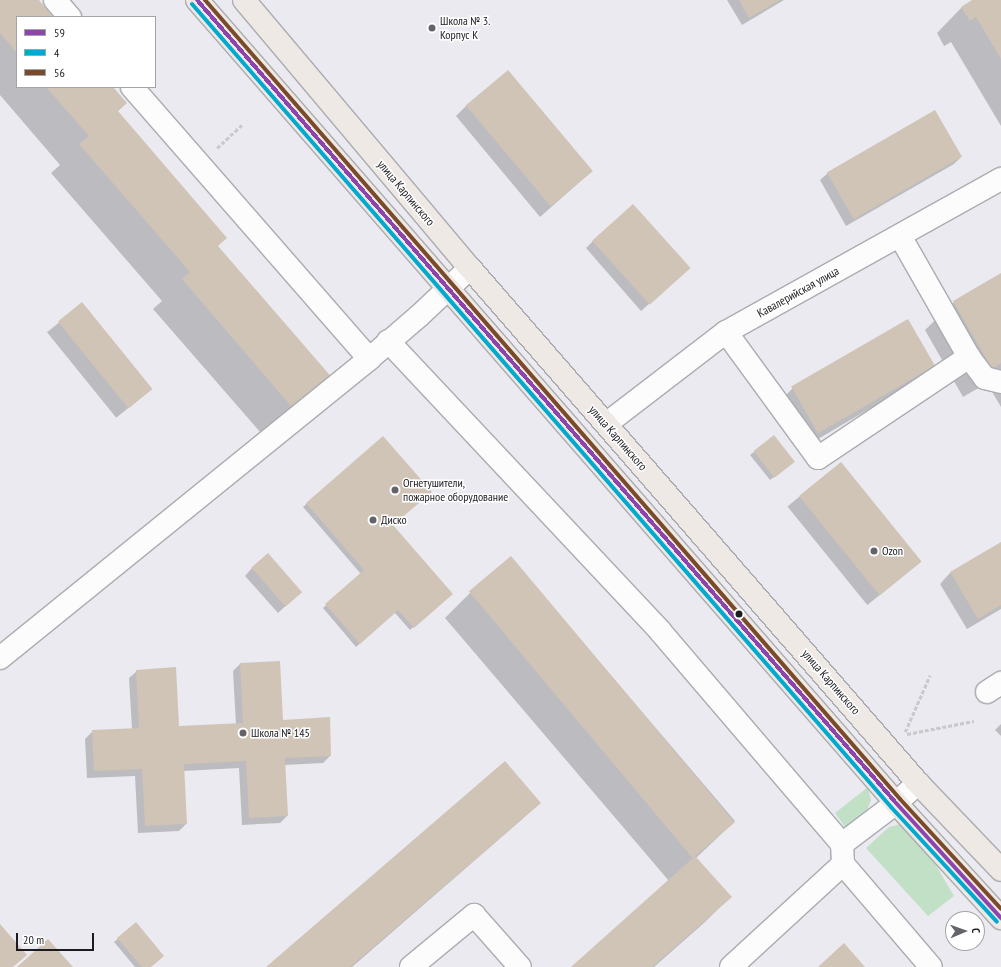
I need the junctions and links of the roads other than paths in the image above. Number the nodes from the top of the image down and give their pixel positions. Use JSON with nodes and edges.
{"nodes":[{"id":1,"x":55,"y":0,"type":"edge"},
{"id":2,"x":197,"y":0,"type":"edge"},
{"id":3,"x":244,"y":0,"type":"edge"},
{"id":4,"x":69,"y":16,"type":"edge"},
{"id":5,"x":133,"y":88,"type":"edge"},
{"id":6,"x":1001,"y":179,"type":"edge"},
{"id":7,"x":900,"y":236,"type":"junction"},
{"id":8,"x":470,"y":268,"type":"junction"},
{"id":9,"x":447,"y":289,"type":"junction"},
{"id":10,"x":726,"y":332,"type":"junction"},
{"id":11,"x":388,"y":341,"type":"junction"},
{"id":12,"x":969,"y":356,"type":"junction"},
{"id":13,"x":369,"y":359,"type":"junction"},
{"id":14,"x":1001,"y":382,"type":"edge"},
{"id":15,"x":606,"y":424,"type":"junction"},
{"id":16,"x":0,"y":658,"type":"edge"},
{"id":17,"x":918,"y":783,"type":"junction"},
{"id":18,"x":896,"y":802,"type":"junction"},
{"id":19,"x":843,"y":854,"type":"junction"},
{"id":20,"x":1001,"y":870,"type":"edge"},
{"id":21,"x":1001,"y":918,"type":"edge"},
{"id":22,"x":411,"y":967,"type":"edge"},
{"id":23,"x":520,"y":967,"type":"edge"},
{"id":24,"x":731,"y":967,"type":"edge"},
{"id":25,"x":931,"y":967,"type":"edge"}],
"edges":[{"from":1,"to":4,"type":"street"},
{"from":2,"to":9,"type":"main road"},
{"from":3,"to":8,"type":"main road","name":"улица Карпинского"},
{"from":5,"to":13,"type":"street"},
{"from":6,"to":7,"type":"street","name":"Кавалерийская улица"},
{"from":7,"to":10,"type":"street","name":"Кавалерийская улица"},
{"from":7,"to":12,"type":"street"},
{"from":8,"to":9,"type":"street"},
{"from":8,"to":15,"type":"main road","name":"улица Карпинского"},
{"from":9,"to":11,"type":"street"},
{"from":9,"to":18,"type":"main road"},
{"from":10,"to":12,"type":"street"},
{"from":10,"to":15,"type":"street","name":"Кавалерийская улица"},
{"from":11,"to":13,"type":"street"},
{"from":11,"to":19,"type":"street"},
{"from":12,"to":14,"type":"street"},
{"from":13,"to":16,"type":"street"},
{"from":15,"to":17,"type":"main road","name":"улица Карпинского"},
{"from":17,"to":18,"type":"street"},
{"from":17,"to":20,"type":"main road","name":"улица Карпинского"},
{"from":18,"to":19,"type":"street"},
{"from":18,"to":21,"type":"main road"},
{"from":19,"to":24,"type":"street"},
{"from":19,"to":25,"type":"street"},
{"from":22,"to":23,"type":"street"}]}
